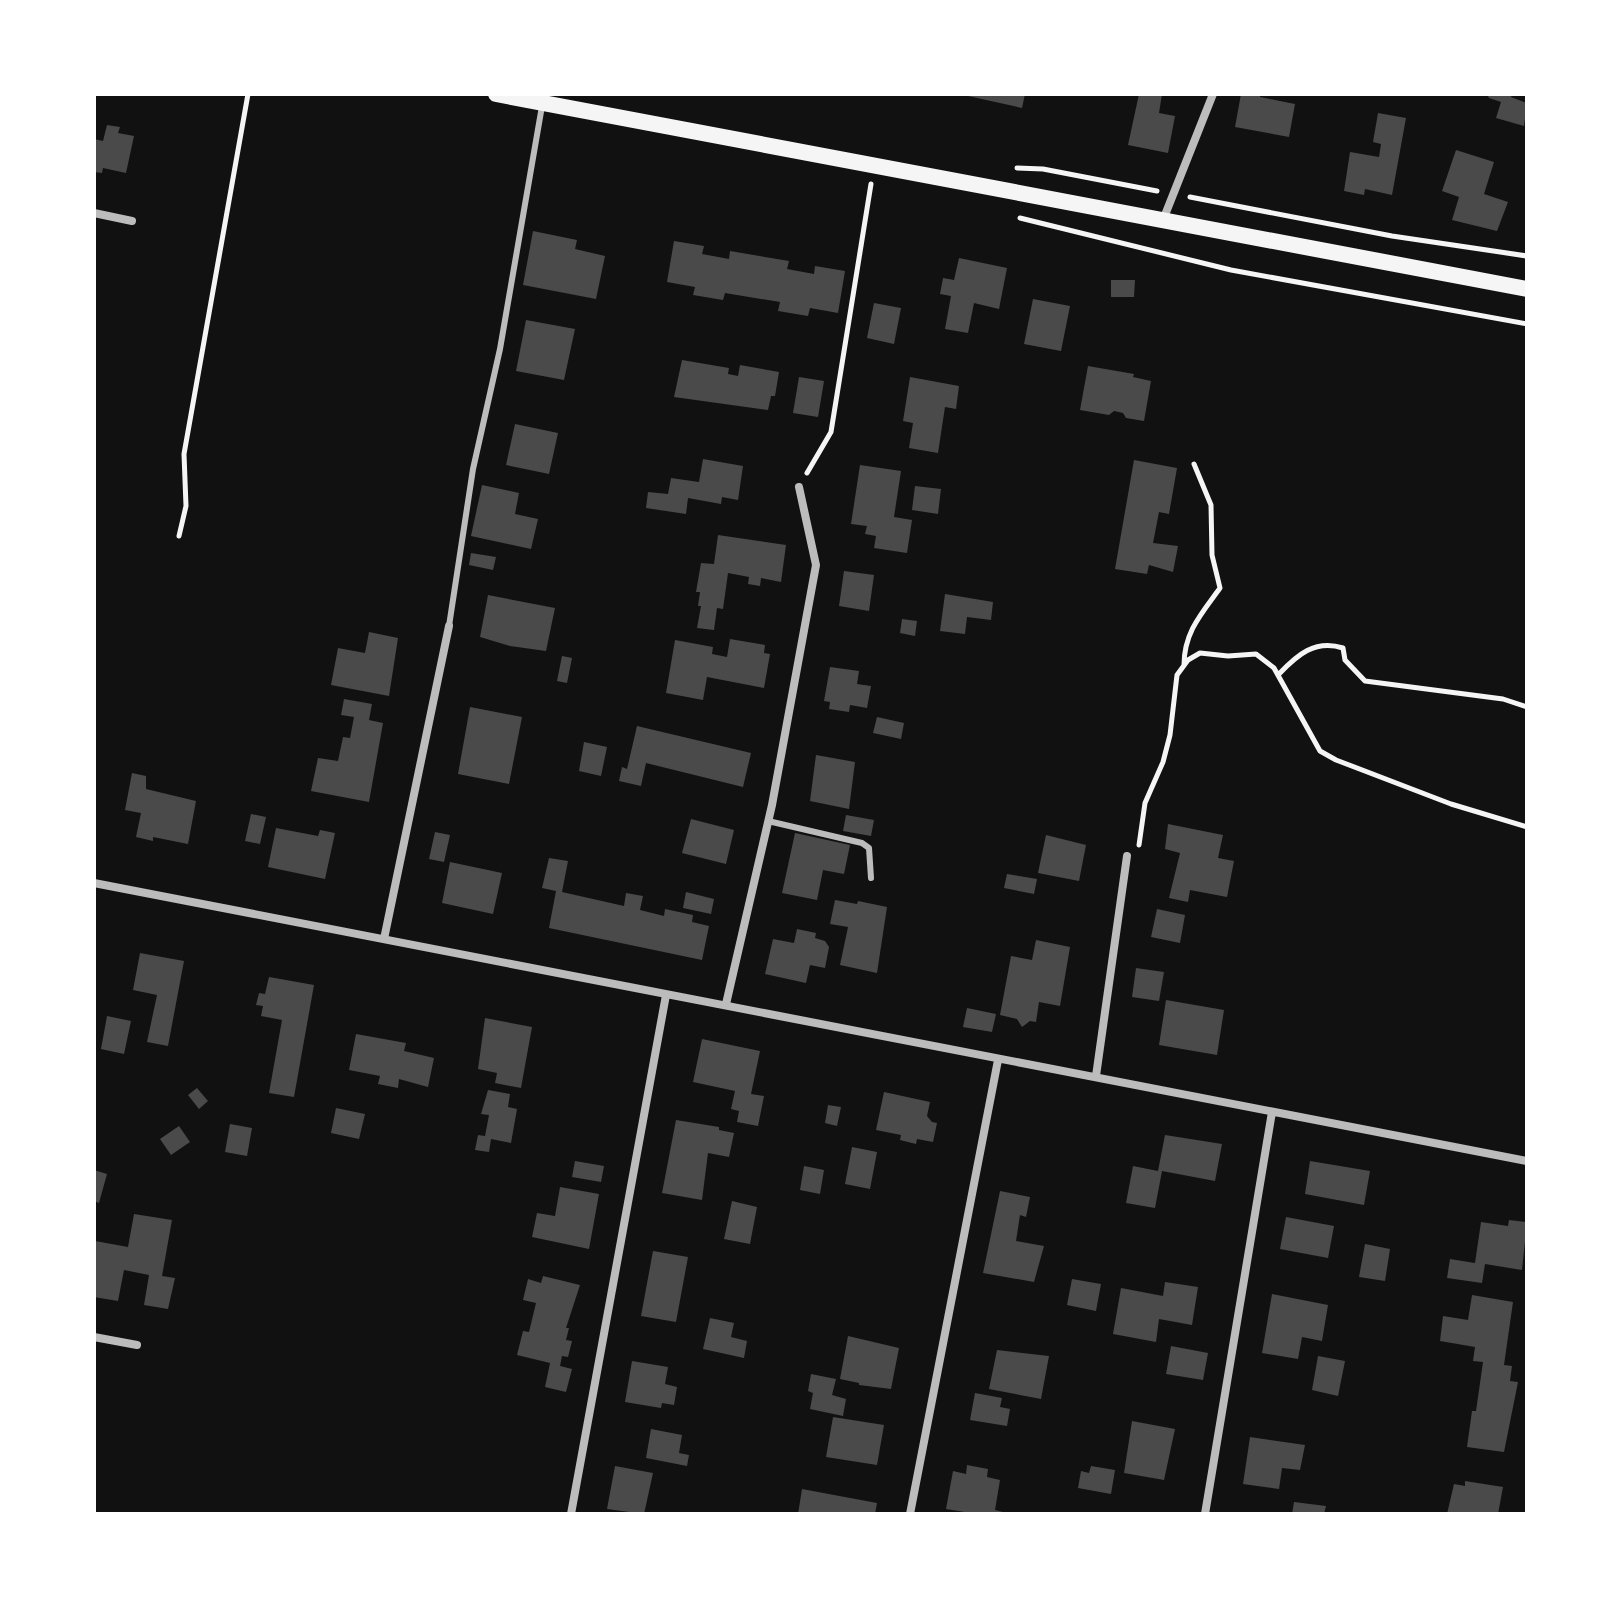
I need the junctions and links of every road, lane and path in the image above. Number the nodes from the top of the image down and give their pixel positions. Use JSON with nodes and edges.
{"nodes":[{"id":1,"x":248,"y":94,"type":"edge"},
{"id":2,"x":496,"y":94,"type":"edge"},
{"id":3,"x":1213,"y":94,"type":"edge"},
{"id":4,"x":543,"y":103,"type":"junction"},
{"id":5,"x":874,"y":166,"type":"junction"},
{"id":6,"x":1014,"y":168,"type":"dead end"},
{"id":7,"x":1174,"y":194,"type":"junction"},
{"id":8,"x":94,"y":213,"type":"edge"},
{"id":9,"x":1013,"y":216,"type":"dead end"},
{"id":10,"x":132,"y":221,"type":"dead end"},
{"id":11,"x":1163,"y":221,"type":"junction"},
{"id":12,"x":1527,"y":256,"type":"edge"},
{"id":13,"x":1527,"y":289,"type":"edge"},
{"id":14,"x":1527,"y":324,"type":"edge"},
{"id":15,"x":1194,"y":464,"type":"dead end"},
{"id":16,"x":799,"y":487,"type":"joint"},
{"id":17,"x":179,"y":536,"type":"dead end"},
{"id":18,"x":449,"y":626,"type":"joint"},
{"id":19,"x":1184,"y":666,"type":"junction"},
{"id":20,"x":1279,"y":674,"type":"junction"},
{"id":21,"x":1527,"y":707,"type":"edge"},
{"id":22,"x":768,"y":821,"type":"junction"},
{"id":23,"x":1527,"y":827,"type":"edge"},
{"id":24,"x":1127,"y":856,"type":"joint"},
{"id":25,"x":871,"y":878,"type":"dead end"},
{"id":26,"x":94,"y":883,"type":"edge"},
{"id":27,"x":384,"y":939,"type":"junction"},
{"id":28,"x":666,"y":995,"type":"junction"},
{"id":29,"x":726,"y":1004,"type":"junction"},
{"id":30,"x":998,"y":1060,"type":"junction"},
{"id":31,"x":1096,"y":1076,"type":"junction"},
{"id":32,"x":1272,"y":1112,"type":"junction"},
{"id":33,"x":1527,"y":1161,"type":"edge"},
{"id":34,"x":94,"y":1337,"type":"edge"},
{"id":35,"x":137,"y":1345,"type":"dead end"},
{"id":36,"x":571,"y":1514,"type":"edge"},
{"id":37,"x":910,"y":1514,"type":"edge"},
{"id":38,"x":1205,"y":1514,"type":"edge"}],
"edges":[{"from":1,"to":17,"type":"path"},
{"from":2,"to":4,"type":"main road"},
{"from":3,"to":7,"type":"street"},
{"from":4,"to":5,"type":"main road"},
{"from":4,"to":18,"type":"lane"},
{"from":5,"to":11,"type":"main road"},
{"from":5,"to":16,"type":"path"},
{"from":6,"to":7,"type":"path"},
{"from":7,"to":11,"type":"street"},
{"from":7,"to":12,"type":"path"},
{"from":8,"to":10,"type":"street"},
{"from":9,"to":14,"type":"path"},
{"from":11,"to":13,"type":"main road"},
{"from":15,"to":19,"type":"path"},
{"from":16,"to":22,"type":"street"},
{"from":18,"to":27,"type":"street"},
{"from":19,"to":20,"type":"path"},
{"from":19,"to":24,"type":"path"},
{"from":20,"to":21,"type":"path"},
{"from":20,"to":23,"type":"path"},
{"from":22,"to":25,"type":"lane"},
{"from":22,"to":29,"type":"street"},
{"from":24,"to":31,"type":"street"},
{"from":26,"to":27,"type":"street"},
{"from":27,"to":28,"type":"street"},
{"from":28,"to":29,"type":"street"},
{"from":28,"to":36,"type":"street"},
{"from":29,"to":30,"type":"street"},
{"from":30,"to":31,"type":"street"},
{"from":30,"to":37,"type":"street"},
{"from":31,"to":32,"type":"street"},
{"from":32,"to":33,"type":"street"},
{"from":32,"to":38,"type":"street"},
{"from":34,"to":35,"type":"street"}]}
